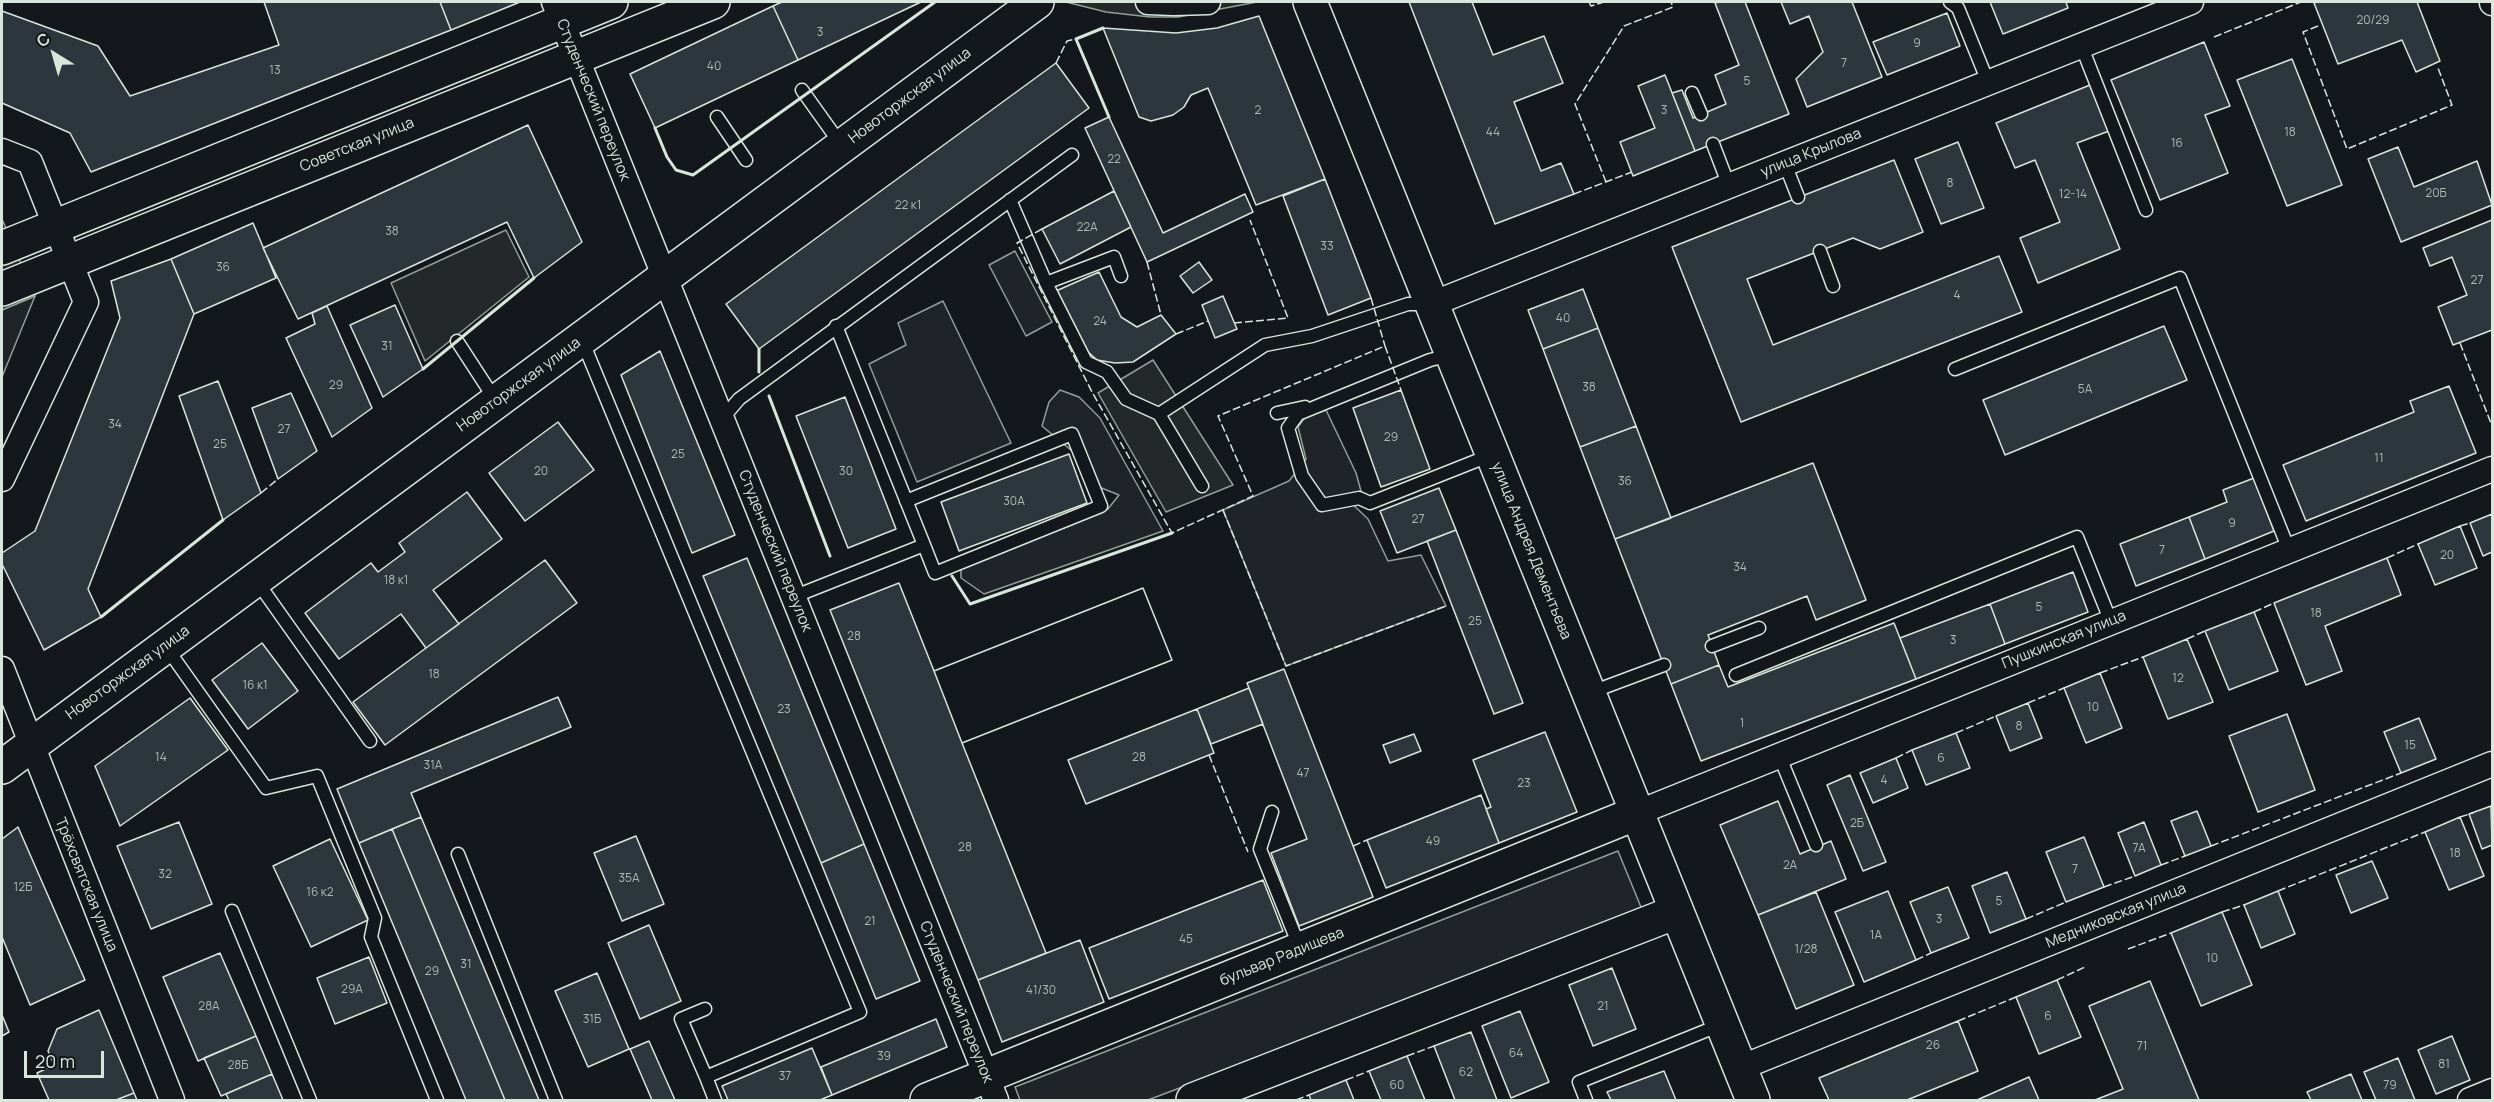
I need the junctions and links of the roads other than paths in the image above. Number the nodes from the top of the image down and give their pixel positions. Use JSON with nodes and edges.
{"nodes":[{"id":1,"x":611,"y":2,"type":"edge"},
{"id":2,"x":713,"y":2,"type":"edge"},
{"id":3,"x":1036,"y":2,"type":"edge"},
{"id":4,"x":1148,"y":2,"type":"edge"},
{"id":5,"x":1208,"y":2,"type":"edge"},
{"id":6,"x":1310,"y":2,"type":"edge"},
{"id":7,"x":1950,"y":2,"type":"edge"},
{"id":8,"x":2191,"y":2,"type":"edge"},
{"id":9,"x":558,"y":11,"type":"edge"},
{"id":10,"x":2081,"y":45,"type":"junction"},
{"id":11,"x":576,"y":57,"type":"junction"},
{"id":12,"x":1988,"y":82,"type":"junction"},
{"id":13,"x":802,"y":90,"type":"dead end"},
{"id":14,"x":1692,"y":93,"type":"dead end"},
{"id":15,"x":1701,"y":114,"type":"dead end"},
{"id":16,"x":717,"y":117,"type":"dead end"},
{"id":17,"x":1713,"y":144,"type":"dead end"},
{"id":18,"x":843,"y":147,"type":"junction"},
{"id":19,"x":2,"y":152,"type":"edge"},
{"id":20,"x":1072,"y":155,"type":"dead end"},
{"id":21,"x":746,"y":160,"type":"dead end"},
{"id":22,"x":1785,"y":164,"type":"junction"},
{"id":23,"x":1729,"y":186,"type":"junction"},
{"id":24,"x":1798,"y":197,"type":"dead end"},
{"id":25,"x":1010,"y":200,"type":"junction"},
{"id":26,"x":2146,"y":210,"type":"dead end"},
{"id":27,"x":56,"y":226,"type":"junction"},
{"id":28,"x":2,"y":248,"type":"edge"},
{"id":29,"x":1820,"y":251,"type":"dead end"},
{"id":30,"x":70,"y":261,"type":"junction"},
{"id":31,"x":1121,"y":276,"type":"dead end"},
{"id":32,"x":664,"y":277,"type":"junction"},
{"id":33,"x":1046,"y":283,"type":"junction"},
{"id":34,"x":1833,"y":286,"type":"dead end"},
{"id":35,"x":2,"y":289,"type":"edge"},
{"id":36,"x":1432,"y":304,"type":"junction"},
{"id":37,"x":836,"y":326,"type":"junction"},
{"id":38,"x":581,"y":339,"type":"junction"},
{"id":39,"x":457,"y":341,"type":"dead end"},
{"id":40,"x":1452,"y":354,"type":"junction"},
{"id":41,"x":1955,"y":369,"type":"dead end"},
{"id":42,"x":496,"y":402,"type":"junction"},
{"id":43,"x":1327,"y":402,"type":"junction"},
{"id":44,"x":1277,"y":413,"type":"dead end"},
{"id":45,"x":1159,"y":414,"type":"junction"},
{"id":46,"x":722,"y":419,"type":"junction"},
{"id":47,"x":1492,"y":455,"type":"junction"},
{"id":48,"x":2493,"y":469,"type":"edge"},
{"id":49,"x":2,"y":479,"type":"edge"},
{"id":50,"x":1202,"y":486,"type":"dead end"},
{"id":51,"x":906,"y":501,"type":"junction"},
{"id":52,"x":924,"y":545,"type":"junction"},
{"id":53,"x":2289,"y":550,"type":"junction"},
{"id":54,"x":256,"y":579,"type":"junction"},
{"id":55,"x":793,"y":597,"type":"junction"},
{"id":56,"x":2111,"y":622,"type":"junction"},
{"id":57,"x":1759,"y":628,"type":"dead end"},
{"id":58,"x":165,"y":646,"type":"junction"},
{"id":59,"x":1712,"y":646,"type":"dead end"},
{"id":60,"x":1664,"y":665,"type":"dead end"},
{"id":61,"x":2,"y":669,"type":"edge"},
{"id":62,"x":1737,"y":675,"type":"dead end"},
{"id":63,"x":1588,"y":694,"type":"junction"},
{"id":64,"x":370,"y":741,"type":"dead end"},
{"id":65,"x":32,"y":744,"type":"junction"},
{"id":66,"x":1779,"y":755,"type":"junction"},
{"id":67,"x":2493,"y":764,"type":"edge"},
{"id":68,"x":2,"y":767,"type":"edge"},
{"id":69,"x":1272,"y":812,"type":"dead end"},
{"id":70,"x":1636,"y":813,"type":"junction"},
{"id":71,"x":1816,"y":845,"type":"dead end"},
{"id":72,"x":458,"y":854,"type":"dead end"},
{"id":73,"x":232,"y":911,"type":"dead end"},
{"id":74,"x":1676,"y":912,"type":"junction"},
{"id":75,"x":1300,"y":949,"type":"junction"},
{"id":76,"x":705,"y":1009,"type":"dead end"},
{"id":77,"x":1722,"y":1024,"type":"junction"},
{"id":78,"x":1740,"y":1068,"type":"junction"},
{"id":79,"x":706,"y":1077,"type":"junction"},
{"id":80,"x":991,"y":1089,"type":"edge"},
{"id":81,"x":2493,"y":1091,"type":"edge"},
{"id":82,"x":172,"y":1101,"type":"edge"},
{"id":83,"x":310,"y":1101,"type":"edge"},
{"id":84,"x":437,"y":1101,"type":"edge"},
{"id":85,"x":555,"y":1101,"type":"edge"},
{"id":86,"x":715,"y":1101,"type":"edge"},
{"id":87,"x":927,"y":1101,"type":"edge"},
{"id":88,"x":1193,"y":1101,"type":"edge"},
{"id":89,"x":1586,"y":1101,"type":"edge"},
{"id":90,"x":1753,"y":1101,"type":"edge"},
{"id":91,"x":2470,"y":1101,"type":"edge"}],
"edges":[{"from":1,"to":9,"type":"main road"},
{"from":2,"to":11,"type":"main road","name":"Советская улица"},
{"from":3,"to":18,"type":"main road","name":"Новоторжская улица"},
{"from":4,"to":5,"type":"street"},
{"from":6,"to":36,"type":"main road","name":"улица Андрея Дементьева"},
{"from":7,"to":12,"type":"lane"},
{"from":8,"to":10,"type":"street","name":"улица Крылова"},
{"from":9,"to":11,"type":"street","name":"Студенческий переулок"},
{"from":9,"to":27,"type":"main road"},
{"from":10,"to":12,"type":"street","name":"улица Крылова"},
{"from":10,"to":26,"type":"lane"},
{"from":11,"to":30,"type":"main road","name":"Советская улица"},
{"from":11,"to":32,"type":"street","name":"Студенческий переулок"},
{"from":12,"to":22,"type":"street","name":"улица Крылова"},
{"from":13,"to":18,"type":"lane"},
{"from":14,"to":15,"type":"lane"},
{"from":16,"to":21,"type":"lane"},
{"from":17,"to":23,"type":"lane"},
{"from":18,"to":32,"type":"main road","name":"Новоторжская улица"},
{"from":19,"to":27,"type":"street"},
{"from":20,"to":25,"type":"lane"},
{"from":22,"to":23,"type":"street","name":"улица Крылова"},
{"from":22,"to":24,"type":"lane"},
{"from":23,"to":36,"type":"street","name":"улица Крылова"},
{"from":25,"to":33,"type":"lane"},
{"from":25,"to":37,"type":"lane"},
{"from":27,"to":28,"type":"main road"},
{"from":27,"to":30,"type":"street"},
{"from":29,"to":34,"type":"lane"},
{"from":30,"to":35,"type":"main road","name":"Советская улица"},
{"from":30,"to":49,"type":"street"},
{"from":31,"to":33,"type":"lane"},
{"from":32,"to":38,"type":"main road","name":"Новоторжская улица"},
{"from":32,"to":46,"type":"street","name":"Студенческий переулок"},
{"from":33,"to":45,"type":"lane"},
{"from":36,"to":40,"type":"main road","name":"улица Андрея Дементьева"},
{"from":36,"to":45,"type":"lane"},
{"from":37,"to":46,"type":"lane"},
{"from":37,"to":51,"type":"lane"},
{"from":38,"to":42,"type":"main road","name":"Новоторжская улица"},
{"from":38,"to":79,"type":"lane"},
{"from":39,"to":42,"type":"lane"},
{"from":40,"to":43,"type":"lane"},
{"from":40,"to":47,"type":"main road","name":"улица Андрея Дементьева"},
{"from":41,"to":53,"type":"lane"},
{"from":42,"to":54,"type":"main road","name":"Новоторжская улица"},
{"from":43,"to":44,"type":"lane"},
{"from":43,"to":47,"type":"lane"},
{"from":45,"to":50,"type":"lane"},
{"from":46,"to":55,"type":"street","name":"Студенческий переулок"},
{"from":47,"to":63,"type":"main road","name":"улица Андрея Дементьева"},
{"from":48,"to":53,"type":"street","name":"Пушкинская улица"},
{"from":51,"to":52,"type":"lane"},
{"from":51,"to":52,"type":"lane"},
{"from":52,"to":55,"type":"lane"},
{"from":53,"to":56,"type":"street","name":"Пушкинская улица"},
{"from":54,"to":58,"type":"main road","name":"Новоторжская улица"},
{"from":54,"to":64,"type":"lane"},
{"from":55,"to":80,"type":"street","name":"Студенческий переулок"},
{"from":56,"to":62,"type":"lane"},
{"from":56,"to":66,"type":"street","name":"Пушкинская улица"},
{"from":57,"to":59,"type":"lane"},
{"from":58,"to":65,"type":"main road","name":"Новоторжская улица"},
{"from":58,"to":84,"type":"lane"},
{"from":60,"to":63,"type":"lane"},
{"from":61,"to":65,"type":"street","name":"Трёхсвятская улица"},
{"from":63,"to":70,"type":"main road","name":"улица Андрея Дементьева"},
{"from":65,"to":68,"type":"main road","name":"Новоторжская улица"},
{"from":65,"to":82,"type":"street","name":"Трёхсвятская улица"},
{"from":66,"to":70,"type":"street","name":"Пушкинская улица"},
{"from":66,"to":71,"type":"lane"},
{"from":67,"to":78,"type":"street","name":"Медниковская улица"},
{"from":69,"to":75,"type":"lane"},
{"from":70,"to":74,"type":"main road","name":"улица Андрея Дементьева"},
{"from":70,"to":75,"type":"main road","name":"бульвар Радищева"},
{"from":72,"to":85,"type":"lane"},
{"from":73,"to":83,"type":"lane"},
{"from":74,"to":77,"type":"main road","name":"улица Андрея Дементьева"},
{"from":74,"to":88,"type":"main road"},
{"from":75,"to":80,"type":"main road","name":"бульвар Радищева"},
{"from":76,"to":79,"type":"lane"},
{"from":77,"to":78,"type":"main road","name":"улица Андрея Дементьева"},
{"from":77,"to":89,"type":"lane"},
{"from":78,"to":90,"type":"main road","name":"улица Андрея Дементьева"},
{"from":79,"to":86,"type":"lane"},
{"from":80,"to":87,"type":"main road","name":"бульвар Радищева"},
{"from":81,"to":91,"type":"street"}]}
